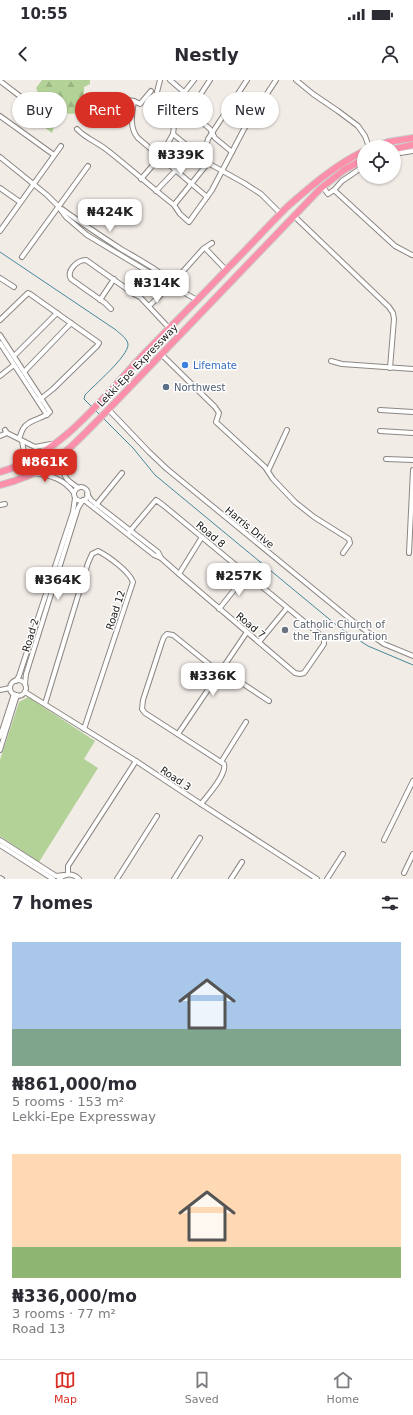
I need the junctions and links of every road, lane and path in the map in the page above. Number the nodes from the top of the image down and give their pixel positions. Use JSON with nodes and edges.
{"nodes":[{"id":1,"x":160,"y":80,"type":"edge"},
{"id":2,"x":170,"y":80,"type":"edge"},
{"id":3,"x":194,"y":80,"type":"edge"},
{"id":4,"x":210,"y":80,"type":"edge"},
{"id":5,"x":247,"y":80,"type":"edge"},
{"id":6,"x":276,"y":80,"type":"edge"},
{"id":7,"x":296,"y":80,"type":"edge"},
{"id":8,"x":0,"y":81,"type":"edge"},
{"id":9,"x":150,"y":91,"type":"dead end"},
{"id":10,"x":14,"y":92,"type":"edge"},
{"id":11,"x":157,"y":92,"type":"dead end"},
{"id":12,"x":184,"y":92,"type":"edge"},
{"id":13,"x":186,"y":92,"type":"edge"},
{"id":14,"x":135,"y":102,"type":"edge"},
{"id":15,"x":0,"y":116,"type":"edge"},
{"id":16,"x":133,"y":128,"type":"edge"},
{"id":17,"x":174,"y":128,"type":"edge"},
{"id":18,"x":77,"y":129,"type":"dead end"},
{"id":19,"x":212,"y":133,"type":"junction"},
{"id":20,"x":173,"y":134,"type":"junction"},
{"id":21,"x":413,"y":138,"type":"edge"},
{"id":22,"x":366,"y":140,"type":"edge"},
{"id":23,"x":400,"y":140,"type":"edge"},
{"id":24,"x":61,"y":146,"type":"dead end"},
{"id":25,"x":413,"y":146,"type":"edge"},
{"id":26,"x":401,"y":148,"type":"edge"},
{"id":27,"x":192,"y":150,"type":"junction"},
{"id":28,"x":413,"y":151,"type":"edge"},
{"id":29,"x":232,"y":152,"type":"junction"},
{"id":30,"x":401,"y":153,"type":"edge"},
{"id":31,"x":54,"y":155,"type":"junction"},
{"id":32,"x":357,"y":155,"type":"edge"},
{"id":33,"x":0,"y":157,"type":"edge"},
{"id":34,"x":160,"y":157,"type":"junction"},
{"id":35,"x":203,"y":158,"type":"junction"},
{"id":36,"x":208,"y":163,"type":"junction"},
{"id":37,"x":357,"y":163,"type":"edge"},
{"id":38,"x":88,"y":166,"type":"dead end"},
{"id":39,"x":176,"y":170,"type":"junction"},
{"id":40,"x":357,"y":171,"type":"edge"},
{"id":41,"x":222,"y":172,"type":"junction"},
{"id":42,"x":141,"y":179,"type":"junction"},
{"id":43,"x":34,"y":183,"type":"junction"},
{"id":44,"x":192,"y":184,"type":"junction"},
{"id":45,"x":310,"y":187,"type":"junction"},
{"id":46,"x":323,"y":187,"type":"junction"},
{"id":47,"x":0,"y":188,"type":"edge"},
{"id":48,"x":334,"y":190,"type":"junction"},
{"id":49,"x":156,"y":191,"type":"junction"},
{"id":50,"x":316,"y":193,"type":"junction"},
{"id":51,"x":207,"y":196,"type":"junction"},
{"id":52,"x":20,"y":202,"type":"junction"},
{"id":53,"x":174,"y":205,"type":"junction"},
{"id":54,"x":58,"y":206,"type":"junction"},
{"id":55,"x":280,"y":213,"type":"junction"},
{"id":56,"x":294,"y":216,"type":"junction"},
{"id":57,"x":1,"y":229,"type":"edge"},
{"id":58,"x":212,"y":243,"type":"dead end"},
{"id":59,"x":120,"y":248,"type":"junction"},
{"id":60,"x":205,"y":248,"type":"junction"},
{"id":61,"x":116,"y":252,"type":"junction"},
{"id":62,"x":412,"y":256,"type":"dead end"},
{"id":63,"x":22,"y":257,"type":"dead end"},
{"id":64,"x":226,"y":270,"type":"junction"},
{"id":65,"x":0,"y":278,"type":"edge"},
{"id":66,"x":114,"y":279,"type":"junction"},
{"id":67,"x":173,"y":283,"type":"junction"},
{"id":68,"x":14,"y":287,"type":"dead end"},
{"id":69,"x":169,"y":287,"type":"junction"},
{"id":70,"x":176,"y":288,"type":"junction"},
{"id":71,"x":100,"y":300,"type":"junction"},
{"id":72,"x":197,"y":300,"type":"junction"},
{"id":73,"x":149,"y":306,"type":"junction"},
{"id":74,"x":112,"y":309,"type":"dead end"},
{"id":75,"x":57,"y":313,"type":"junction"},
{"id":76,"x":0,"y":320,"type":"edge"},
{"id":77,"x":71,"y":323,"type":"junction"},
{"id":78,"x":170,"y":329,"type":"junction"},
{"id":79,"x":0,"y":335,"type":"edge"},
{"id":80,"x":0,"y":343,"type":"edge"},
{"id":81,"x":161,"y":354,"type":"junction"},
{"id":82,"x":14,"y":356,"type":"junction"},
{"id":83,"x":331,"y":361,"type":"dead end"},
{"id":84,"x":14,"y":365,"type":"junction"},
{"id":85,"x":390,"y":368,"type":"junction"},
{"id":86,"x":413,"y":369,"type":"edge"},
{"id":87,"x":24,"y":372,"type":"junction"},
{"id":88,"x":0,"y":376,"type":"edge"},
{"id":89,"x":41,"y":402,"type":"junction"},
{"id":90,"x":380,"y":410,"type":"dead end"},
{"id":91,"x":106,"y":411,"type":"junction"},
{"id":92,"x":413,"y":412,"type":"edge"},
{"id":93,"x":287,"y":430,"type":"dead end"},
{"id":94,"x":380,"y":432,"type":"dead end"},
{"id":95,"x":413,"y":432,"type":"edge"},
{"id":96,"x":0,"y":436,"type":"edge"},
{"id":97,"x":21,"y":440,"type":"junction"},
{"id":98,"x":61,"y":440,"type":"junction"},
{"id":99,"x":75,"y":443,"type":"junction"},
{"id":100,"x":386,"y":460,"type":"dead end"},
{"id":101,"x":413,"y":460,"type":"edge"},
{"id":102,"x":13,"y":468,"type":"junction"},
{"id":103,"x":413,"y":470,"type":"edge"},
{"id":104,"x":268,"y":471,"type":"junction"},
{"id":105,"x":0,"y":472,"type":"edge"},
{"id":106,"x":122,"y":472,"type":"dead end"},
{"id":107,"x":34,"y":473,"type":"junction"},
{"id":108,"x":0,"y":485,"type":"edge"},
{"id":109,"x":78,"y":488,"type":"junction"},
{"id":110,"x":74,"y":493,"type":"junction"},
{"id":111,"x":87,"y":494,"type":"junction"},
{"id":112,"x":75,"y":498,"type":"junction"},
{"id":113,"x":83,"y":500,"type":"junction"},
{"id":114,"x":96,"y":506,"type":"junction"},
{"id":115,"x":129,"y":532,"type":"junction"},
{"id":116,"x":202,"y":537,"type":"junction"},
{"id":117,"x":343,"y":552,"type":"dead end"},
{"id":118,"x":409,"y":554,"type":"dead end"},
{"id":119,"x":185,"y":563,"type":"junction"},
{"id":120,"x":173,"y":568,"type":"junction"},
{"id":121,"x":179,"y":574,"type":"junction"},
{"id":122,"x":246,"y":575,"type":"junction"},
{"id":123,"x":287,"y":608,"type":"junction"},
{"id":124,"x":219,"y":609,"type":"junction"},
{"id":125,"x":247,"y":632,"type":"junction"},
{"id":126,"x":259,"y":642,"type":"junction"},
{"id":127,"x":413,"y":656,"type":"edge"},
{"id":128,"x":221,"y":672,"type":"junction"},
{"id":129,"x":296,"y":673,"type":"joint"},
{"id":130,"x":16,"y":681,"type":"junction"},
{"id":131,"x":25,"y":684,"type":"junction"},
{"id":132,"x":10,"y":688,"type":"junction"},
{"id":133,"x":0,"y":690,"type":"edge"},
{"id":134,"x":25,"y":692,"type":"junction"},
{"id":135,"x":16,"y":695,"type":"junction"},
{"id":136,"x":269,"y":701,"type":"dead end"},
{"id":137,"x":45,"y":704,"type":"junction"},
{"id":138,"x":246,"y":722,"type":"dead end"},
{"id":139,"x":84,"y":729,"type":"junction"},
{"id":140,"x":178,"y":734,"type":"junction"},
{"id":141,"x":0,"y":737,"type":"edge"},
{"id":142,"x":0,"y":750,"type":"edge"},
{"id":143,"x":136,"y":761,"type":"junction"},
{"id":144,"x":221,"y":762,"type":"junction"},
{"id":145,"x":413,"y":781,"type":"edge"},
{"id":146,"x":201,"y":804,"type":"junction"},
{"id":147,"x":157,"y":816,"type":"dead end"},
{"id":148,"x":200,"y":838,"type":"dead end"},
{"id":149,"x":0,"y":840,"type":"edge"},
{"id":150,"x":384,"y":840,"type":"dead end"},
{"id":151,"x":0,"y":844,"type":"edge"},
{"id":152,"x":343,"y":854,"type":"dead end"},
{"id":153,"x":413,"y":854,"type":"edge"},
{"id":154,"x":242,"y":862,"type":"dead end"},
{"id":155,"x":404,"y":873,"type":"dead end"},
{"id":156,"x":66,"y":875,"type":"junction"},
{"id":157,"x":53,"y":879,"type":"edge"},
{"id":158,"x":59,"y":879,"type":"edge"},
{"id":159,"x":79,"y":879,"type":"edge"},
{"id":160,"x":117,"y":879,"type":"edge"},
{"id":161,"x":174,"y":879,"type":"edge"},
{"id":162,"x":231,"y":879,"type":"edge"},
{"id":163,"x":317,"y":879,"type":"edge"},
{"id":164,"x":327,"y":879,"type":"edge"}],
"edges":[{"from":1,"to":11,"type":"street"},
{"from":2,"to":12,"type":"street"},
{"from":3,"to":13,"type":"street"},
{"from":4,"to":19,"type":"street"},
{"from":5,"to":19,"type":"street"},
{"from":6,"to":29,"type":"street"},
{"from":7,"to":22,"type":"street"},
{"from":8,"to":10,"type":"street"},
{"from":9,"to":14,"type":"street"},
{"from":15,"to":31,"type":"street"},
{"from":16,"to":34,"type":"street"},
{"from":17,"to":20,"type":"street"},
{"from":18,"to":42,"type":"street"},
{"from":19,"to":29,"type":"street"},
{"from":19,"to":35,"type":"street"},
{"from":20,"to":27,"type":"street"},
{"from":20,"to":34,"type":"street"},
{"from":21,"to":23,"type":"highway"},
{"from":24,"to":31,"type":"street"},
{"from":25,"to":26,"type":"highway"},
{"from":27,"to":35,"type":"street"},
{"from":27,"to":39,"type":"street"},
{"from":28,"to":30,"type":"street"},
{"from":29,"to":41,"type":"street"},
{"from":31,"to":43,"type":"street"},
{"from":32,"to":45,"type":"highway","name":"Lekki-Epe Expressway"},
{"from":33,"to":43,"type":"street"},
{"from":34,"to":39,"type":"street"},
{"from":34,"to":42,"type":"street"},
{"from":35,"to":36,"type":"street"},
{"from":36,"to":41,"type":"street"},
{"from":36,"to":44,"type":"street"},
{"from":37,"to":46,"type":"highway","name":"Lekki-Epe Expressway"},
{"from":38,"to":54,"type":"street"},
{"from":39,"to":44,"type":"street"},
{"from":39,"to":49,"type":"street"},
{"from":40,"to":48,"type":"street"},
{"from":41,"to":51,"type":"street"},
{"from":41,"to":55,"type":"street"},
{"from":42,"to":49,"type":"street"},
{"from":43,"to":52,"type":"street"},
{"from":43,"to":54,"type":"street"},
{"from":44,"to":51,"type":"street"},
{"from":44,"to":53,"type":"street"},
{"from":45,"to":50,"type":"highway"},
{"from":45,"to":55,"type":"highway","name":"Lekki-Epe Expressway"},
{"from":46,"to":48,"type":"street"},
{"from":46,"to":50,"type":"highway","name":"Lekki-Epe Expressway"},
{"from":47,"to":52,"type":"street"},
{"from":48,"to":62,"type":"street"},
{"from":49,"to":53,"type":"street"},
{"from":50,"to":56,"type":"highway","name":"Lekki-Epe Expressway"},
{"from":51,"to":53,"type":"street"},
{"from":52,"to":57,"type":"street"},
{"from":54,"to":59,"type":"street"},
{"from":54,"to":61,"type":"street"},
{"from":54,"to":63,"type":"street"},
{"from":55,"to":64,"type":"highway","name":"Lekki-Epe Expressway"},
{"from":56,"to":81,"type":"highway","name":"Lekki-Epe Expressway"},
{"from":56,"to":85,"type":"street"},
{"from":58,"to":60,"type":"street"},
{"from":59,"to":61,"type":"street"},
{"from":59,"to":67,"type":"street"},
{"from":60,"to":64,"type":"street"},
{"from":60,"to":67,"type":"street"},
{"from":61,"to":69,"type":"street"},
{"from":64,"to":72,"type":"highway","name":"Lekki-Epe Expressway"},
{"from":65,"to":68,"type":"street"},
{"from":66,"to":71,"type":"street"},
{"from":66,"to":71,"type":"street"},
{"from":66,"to":73,"type":"street"},
{"from":67,"to":69,"type":"street"},
{"from":67,"to":70,"type":"street"},
{"from":69,"to":70,"type":"street"},
{"from":69,"to":73,"type":"street"},
{"from":70,"to":72,"type":"street"},
{"from":71,"to":74,"type":"street"},
{"from":72,"to":78,"type":"highway","name":"Lekki-Epe Expressway"},
{"from":73,"to":78,"type":"street"},
{"from":75,"to":76,"type":"street"},
{"from":75,"to":77,"type":"street"},
{"from":75,"to":82,"type":"street"},
{"from":77,"to":87,"type":"street"},
{"from":77,"to":89,"type":"street"},
{"from":78,"to":98,"type":"highway","name":"Lekki-Epe Expressway"},
{"from":79,"to":82,"type":"street"},
{"from":80,"to":84,"type":"street"},
{"from":81,"to":91,"type":"highway","name":"Lekki-Epe Expressway"},
{"from":81,"to":104,"type":"street"},
{"from":82,"to":87,"type":"street"},
{"from":83,"to":85,"type":"street"},
{"from":84,"to":88,"type":"street"},
{"from":84,"to":89,"type":"street"},
{"from":85,"to":86,"type":"street"},
{"from":87,"to":89,"type":"street"},
{"from":89,"to":97,"type":"street"},
{"from":90,"to":92,"type":"street"},
{"from":91,"to":99,"type":"highway","name":"Lekki-Epe Expressway"},
{"from":91,"to":127,"type":"street","name":"Harris Drive"},
{"from":93,"to":104,"type":"street"},
{"from":94,"to":95,"type":"street"},
{"from":96,"to":97,"type":"street"},
{"from":97,"to":98,"type":"street"},
{"from":97,"to":102,"type":"street"},
{"from":98,"to":102,"type":"highway","name":"Lekki-Epe Expressway"},
{"from":99,"to":107,"type":"highway","name":"Lekki-Epe Expressway"},
{"from":99,"to":109,"type":"street"},
{"from":100,"to":101,"type":"street"},
{"from":102,"to":105,"type":"highway","name":"Lekki-Epe Expressway"},
{"from":103,"to":118,"type":"street"},
{"from":104,"to":117,"type":"street"},
{"from":106,"to":114,"type":"street"},
{"from":107,"to":108,"type":"highway","name":"Lekki-Epe Expressway"},
{"from":107,"to":110,"type":"street"},
{"from":109,"to":110,"type":"street"},
{"from":109,"to":111,"type":"street"},
{"from":110,"to":112,"type":"street"},
{"from":111,"to":113,"type":"street"},
{"from":111,"to":114,"type":"street","name":"Road 7"},
{"from":112,"to":113,"type":"street"},
{"from":112,"to":130,"type":"street","name":"Road 2"},
{"from":113,"to":114,"type":"street","name":"Road 7"},
{"from":113,"to":131,"type":"street","name":"Road 2"},
{"from":114,"to":115,"type":"street","name":"Road 7"},
{"from":115,"to":116,"type":"street","name":"Road 8"},
{"from":115,"to":120,"type":"street","name":"Road 7"},
{"from":116,"to":119,"type":"street"},
{"from":116,"to":122,"type":"street","name":"Road 8"},
{"from":119,"to":120,"type":"street"},
{"from":119,"to":121,"type":"street"},
{"from":120,"to":121,"type":"street","name":"Road 7"},
{"from":121,"to":124,"type":"street","name":"Road 7"},
{"from":122,"to":123,"type":"street","name":"Road 8"},
{"from":122,"to":124,"type":"street"},
{"from":123,"to":126,"type":"street"},
{"from":123,"to":129,"type":"street","name":"Road 8"},
{"from":124,"to":125,"type":"street","name":"Road 7"},
{"from":125,"to":126,"type":"street","name":"Road 7"},
{"from":125,"to":128,"type":"street"},
{"from":126,"to":129,"type":"street","name":"Road 7"},
{"from":128,"to":136,"type":"street"},
{"from":128,"to":140,"type":"street"},
{"from":128,"to":140,"type":"street"},
{"from":130,"to":131,"type":"street"},
{"from":130,"to":132,"type":"street"},
{"from":131,"to":134,"type":"street"},
{"from":132,"to":133,"type":"street"},
{"from":132,"to":135,"type":"street"},
{"from":134,"to":135,"type":"street"},
{"from":134,"to":137,"type":"street","name":"Road 3"},
{"from":135,"to":141,"type":"street"},
{"from":135,"to":142,"type":"street"},
{"from":137,"to":139,"type":"street","name":"Road 3"},
{"from":137,"to":139,"type":"street","name":"Road 12"},
{"from":138,"to":144,"type":"street"},
{"from":139,"to":143,"type":"street","name":"Road 3"},
{"from":140,"to":144,"type":"street"},
{"from":143,"to":146,"type":"street","name":"Road 3"},
{"from":143,"to":156,"type":"street"},
{"from":144,"to":146,"type":"street"},
{"from":145,"to":150,"type":"street"},
{"from":146,"to":163,"type":"street","name":"Road 3"},
{"from":147,"to":160,"type":"street"},
{"from":148,"to":161,"type":"street"},
{"from":149,"to":156,"type":"street"},
{"from":151,"to":157,"type":"street"},
{"from":152,"to":164,"type":"street"},
{"from":153,"to":155,"type":"street"},
{"from":154,"to":162,"type":"street"},
{"from":156,"to":158,"type":"street"},
{"from":156,"to":159,"type":"street"}]}
